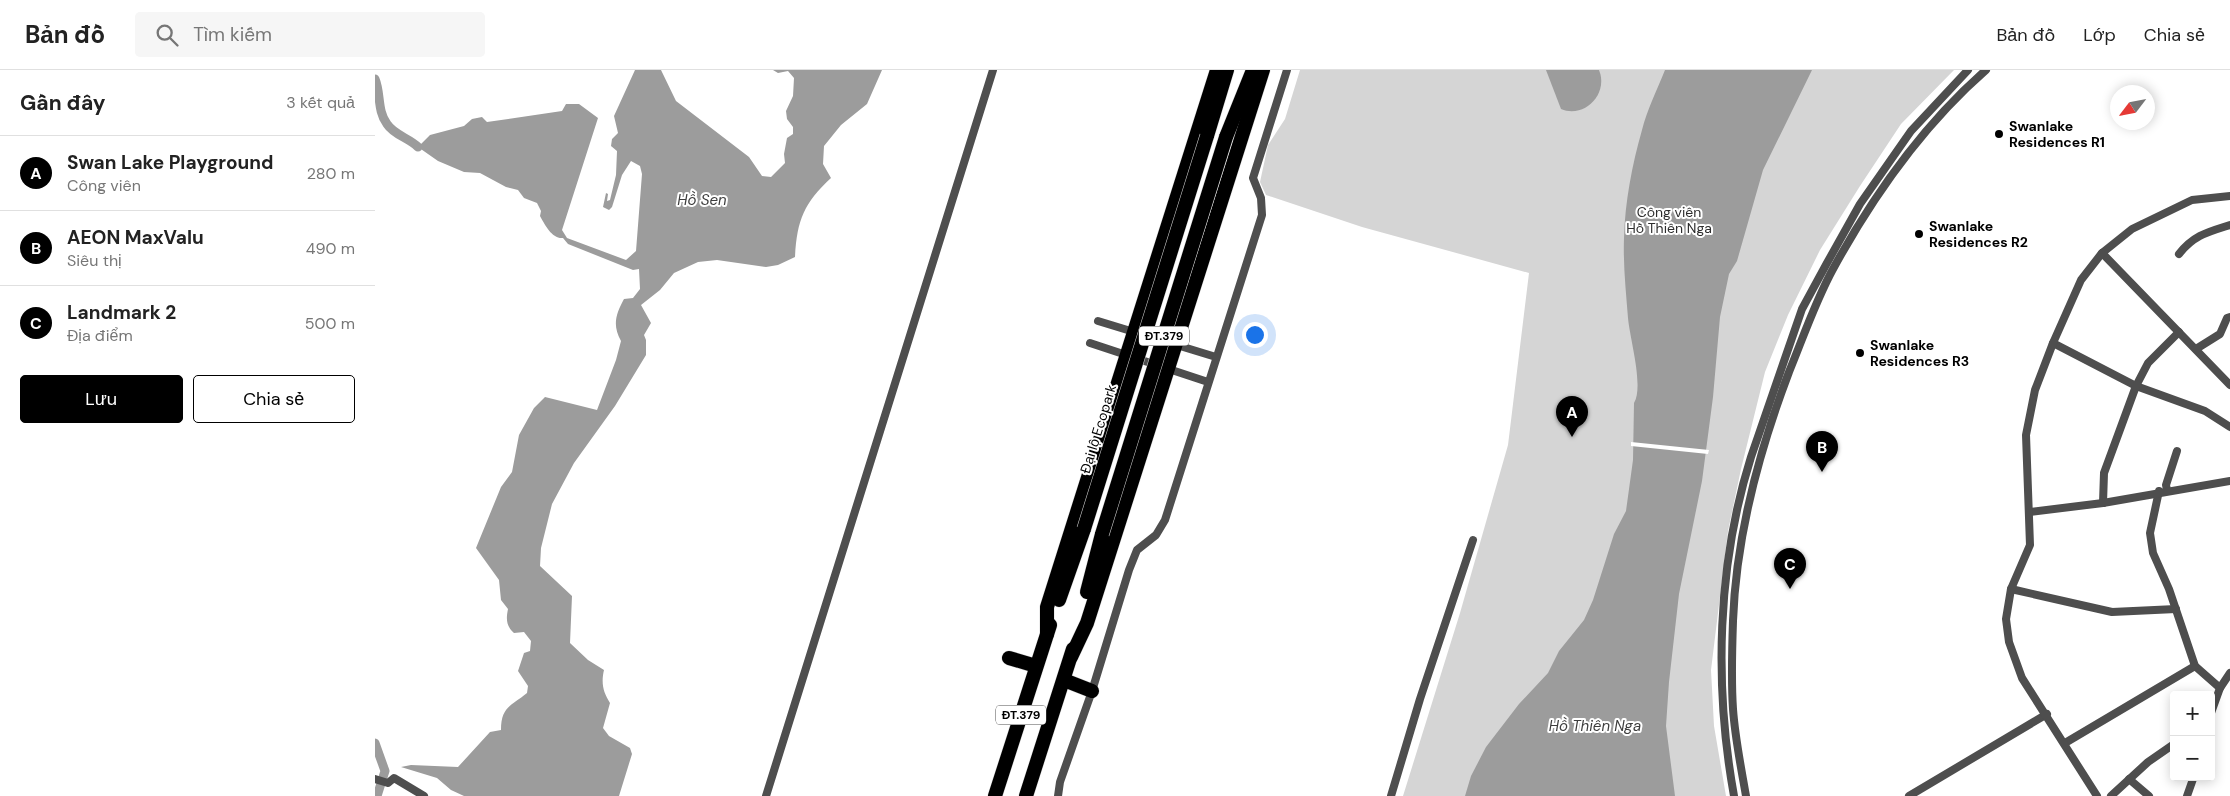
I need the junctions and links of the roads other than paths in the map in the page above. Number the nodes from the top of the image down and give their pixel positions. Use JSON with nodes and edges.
{"nodes":[{"id":1,"x":993,"y":70,"type":"edge"},
{"id":2,"x":1217,"y":70,"type":"edge"},
{"id":3,"x":1227,"y":70,"type":"edge"},
{"id":4,"x":1253,"y":70,"type":"edge"},
{"id":5,"x":1263,"y":70,"type":"edge"},
{"id":6,"x":1287,"y":70,"type":"edge"},
{"id":7,"x":1968,"y":70,"type":"edge"},
{"id":8,"x":1985,"y":70,"type":"edge"},
{"id":9,"x":1941,"y":99,"type":"junction"},
{"id":10,"x":1949,"y":107,"type":"junction"},
{"id":11,"x":2230,"y":196,"type":"edge"},
{"id":12,"x":1852,"y":218,"type":"junction"},
{"id":13,"x":1861,"y":224,"type":"junction"},
{"id":14,"x":2230,"y":225,"type":"edge"},
{"id":15,"x":2102,"y":253,"type":"junction"},
{"id":16,"x":2179,"y":254,"type":"dead end"},
{"id":17,"x":2230,"y":317,"type":"edge"},
{"id":18,"x":1098,"y":321,"type":"dead end"},
{"id":19,"x":1134,"y":332,"type":"junction"},
{"id":20,"x":2179,"y":332,"type":"junction"},
{"id":21,"x":1091,"y":343,"type":"dead end"},
{"id":22,"x":2053,"y":343,"type":"junction"},
{"id":23,"x":1175,"y":344,"type":"junction"},
{"id":24,"x":2195,"y":349,"type":"junction"},
{"id":25,"x":1127,"y":355,"type":"junction"},
{"id":26,"x":1216,"y":357,"type":"junction"},
{"id":27,"x":1167,"y":368,"type":"junction"},
{"id":28,"x":1208,"y":382,"type":"junction"},
{"id":29,"x":2230,"y":385,"type":"edge"},
{"id":30,"x":2136,"y":386,"type":"junction"},
{"id":31,"x":2230,"y":427,"type":"edge"},
{"id":32,"x":2177,"y":451,"type":"dead end"},
{"id":33,"x":1751,"y":456,"type":"junction"},
{"id":34,"x":1760,"y":460,"type":"junction"},
{"id":35,"x":2230,"y":480,"type":"edge"},
{"id":36,"x":2163,"y":491,"type":"junction"},
{"id":37,"x":2103,"y":503,"type":"junction"},
{"id":38,"x":2030,"y":512,"type":"junction"},
{"id":39,"x":1473,"y":540,"type":"dead end"},
{"id":40,"x":2011,"y":589,"type":"junction"},
{"id":41,"x":2176,"y":609,"type":"junction"},
{"id":42,"x":1047,"y":634,"type":"junction"},
{"id":43,"x":1009,"y":658,"type":"dead end"},
{"id":44,"x":1071,"y":658,"type":"junction"},
{"id":45,"x":1036,"y":666,"type":"junction"},
{"id":46,"x":2195,"y":666,"type":"junction"},
{"id":47,"x":2230,"y":673,"type":"edge"},
{"id":48,"x":1064,"y":680,"type":"junction"},
{"id":49,"x":2220,"y":688,"type":"junction"},
{"id":50,"x":1092,"y":691,"type":"junction"},
{"id":51,"x":2215,"y":702,"type":"edge"},
{"id":52,"x":1733,"y":708,"type":"junction"},
{"id":53,"x":1723,"y":709,"type":"junction"},
{"id":54,"x":2047,"y":714,"type":"junction"},
{"id":55,"x":2065,"y":743,"type":"junction"},
{"id":56,"x":2170,"y":747,"type":"edge"},
{"id":57,"x":376,"y":779,"type":"edge"},
{"id":58,"x":2129,"y":780,"type":"junction"},
{"id":59,"x":2192,"y":781,"type":"edge"},
{"id":60,"x":424,"y":796,"type":"edge"},
{"id":61,"x":766,"y":796,"type":"edge"},
{"id":62,"x":995,"y":796,"type":"edge"},
{"id":63,"x":1026,"y":796,"type":"edge"},
{"id":64,"x":1057,"y":796,"type":"edge"},
{"id":65,"x":1391,"y":796,"type":"edge"},
{"id":66,"x":1734,"y":796,"type":"edge"},
{"id":67,"x":1746,"y":796,"type":"edge"},
{"id":68,"x":1909,"y":796,"type":"edge"},
{"id":69,"x":2097,"y":796,"type":"edge"},
{"id":70,"x":2111,"y":796,"type":"edge"},
{"id":71,"x":2149,"y":796,"type":"edge"},
{"id":72,"x":2187,"y":796,"type":"edge"}],
"edges":[{"from":1,"to":61,"type":"street"},
{"from":2,"to":19,"type":"highway"},
{"from":3,"to":42,"type":"highway","name":"Đại lộ Ecopark","number":"ĐT.379","bridge":true},
{"from":4,"to":44,"type":"highway","number":"ĐT.379","bridge":true},
{"from":5,"to":23,"type":"highway"},
{"from":6,"to":26,"type":"street"},
{"from":7,"to":9,"type":"street"},
{"from":8,"to":10,"type":"street"},
{"from":9,"to":10,"type":"street"},
{"from":9,"to":12,"type":"street"},
{"from":10,"to":13,"type":"street"},
{"from":11,"to":15,"type":"street"},
{"from":12,"to":13,"type":"street"},
{"from":12,"to":33,"type":"street"},
{"from":13,"to":34,"type":"street"},
{"from":14,"to":16,"type":"street"},
{"from":15,"to":20,"type":"street"},
{"from":15,"to":22,"type":"street"},
{"from":17,"to":24,"type":"street"},
{"from":18,"to":19,"type":"street"},
{"from":19,"to":23,"type":"street"},
{"from":19,"to":25,"type":"highway"},
{"from":20,"to":24,"type":"street"},
{"from":20,"to":30,"type":"street"},
{"from":21,"to":25,"type":"street"},
{"from":22,"to":30,"type":"street"},
{"from":22,"to":38,"type":"street"},
{"from":23,"to":26,"type":"street"},
{"from":23,"to":27,"type":"highway"},
{"from":24,"to":29,"type":"street"},
{"from":25,"to":27,"type":"street"},
{"from":25,"to":42,"type":"highway"},
{"from":26,"to":28,"type":"street"},
{"from":27,"to":28,"type":"street"},
{"from":27,"to":44,"type":"highway"},
{"from":28,"to":50,"type":"street"},
{"from":30,"to":31,"type":"street"},
{"from":30,"to":37,"type":"street"},
{"from":32,"to":36,"type":"street"},
{"from":33,"to":34,"type":"street"},
{"from":33,"to":53,"type":"street"},
{"from":34,"to":52,"type":"street"},
{"from":35,"to":36,"type":"street"},
{"from":36,"to":37,"type":"street"},
{"from":36,"to":41,"type":"street"},
{"from":37,"to":38,"type":"street"},
{"from":38,"to":40,"type":"street"},
{"from":39,"to":65,"type":"street"},
{"from":40,"to":41,"type":"street"},
{"from":40,"to":54,"type":"street"},
{"from":41,"to":46,"type":"street"},
{"from":42,"to":45,"type":"highway","name":"Đại lộ Ecopark","number":"ĐT.379"},
{"from":43,"to":45,"type":"highway"},
{"from":44,"to":48,"type":"highway","number":"ĐT.379"},
{"from":45,"to":62,"type":"highway","name":"Đại lộ Ecopark","number":"ĐT.379"},
{"from":46,"to":49,"type":"street"},
{"from":46,"to":55,"type":"street"},
{"from":47,"to":49,"type":"street"},
{"from":48,"to":50,"type":"highway"},
{"from":48,"to":63,"type":"highway","number":"ĐT.379"},
{"from":49,"to":51,"type":"street"},
{"from":50,"to":64,"type":"street"},
{"from":52,"to":53,"type":"street"},
{"from":52,"to":67,"type":"street"},
{"from":53,"to":66,"type":"street"},
{"from":54,"to":55,"type":"street"},
{"from":54,"to":68,"type":"street"},
{"from":55,"to":69,"type":"street"},
{"from":56,"to":58,"type":"street"},
{"from":57,"to":60,"type":"street"},
{"from":58,"to":70,"type":"street"},
{"from":58,"to":71,"type":"street"},
{"from":59,"to":72,"type":"street"}]}
